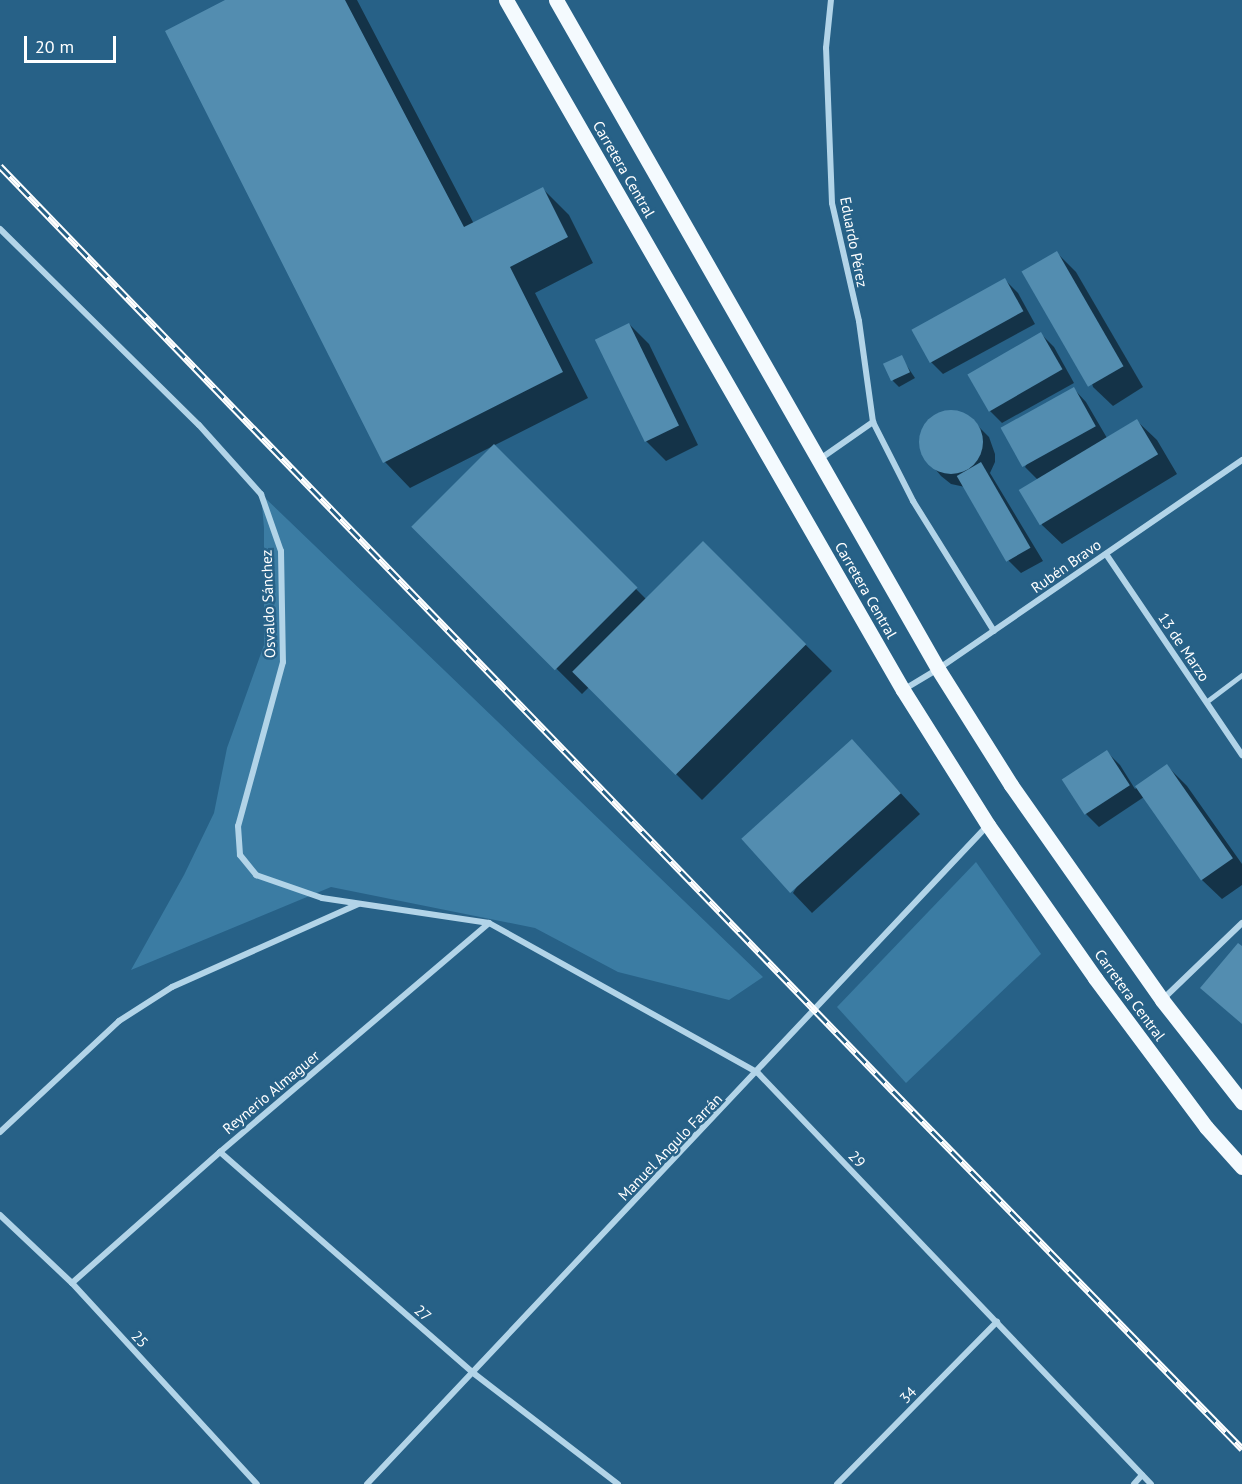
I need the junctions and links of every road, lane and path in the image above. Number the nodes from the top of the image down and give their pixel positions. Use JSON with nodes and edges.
{"nodes":[{"id":1,"x":506,"y":0,"type":"edge"},
{"id":2,"x":556,"y":0,"type":"edge"},
{"id":3,"x":831,"y":0,"type":"edge"},
{"id":4,"x":0,"y":229,"type":"edge"},
{"id":5,"x":873,"y":422,"type":"junction"},
{"id":6,"x":819,"y":460,"type":"junction"},
{"id":7,"x":1242,"y":460,"type":"edge"},
{"id":8,"x":1106,"y":554,"type":"junction"},
{"id":9,"x":994,"y":631,"type":"junction"},
{"id":10,"x":938,"y":669,"type":"junction"},
{"id":11,"x":1242,"y":675,"type":"edge"},
{"id":12,"x":903,"y":690,"type":"junction"},
{"id":13,"x":1206,"y":702,"type":"junction"},
{"id":14,"x":1242,"y":755,"type":"edge"},
{"id":15,"x":988,"y":825,"type":"junction"},
{"id":16,"x":359,"y":903,"type":"junction"},
{"id":17,"x":489,"y":923,"type":"junction"},
{"id":18,"x":1242,"y":923,"type":"edge"},
{"id":19,"x":1162,"y":1000,"type":"junction"},
{"id":20,"x":757,"y":1072,"type":"junction"},
{"id":21,"x":1242,"y":1102,"type":"edge"},
{"id":22,"x":0,"y":1132,"type":"edge"},
{"id":23,"x":220,"y":1152,"type":"junction"},
{"id":24,"x":1242,"y":1167,"type":"edge"},
{"id":25,"x":0,"y":1215,"type":"edge"},
{"id":26,"x":72,"y":1283,"type":"junction"},
{"id":27,"x":997,"y":1322,"type":"junction"},
{"id":28,"x":472,"y":1372,"type":"junction"},
{"id":29,"x":1143,"y":1475,"type":"junction"},
{"id":30,"x":257,"y":1484,"type":"edge"},
{"id":31,"x":367,"y":1484,"type":"edge"},
{"id":32,"x":618,"y":1484,"type":"edge"},
{"id":33,"x":837,"y":1484,"type":"edge"},
{"id":34,"x":1134,"y":1484,"type":"edge"},
{"id":35,"x":1151,"y":1484,"type":"edge"}],
"edges":[{"from":1,"to":12,"type":"main road","name":"Carretera Central"},
{"from":2,"to":6,"type":"main road","name":"Carretera Central"},
{"from":3,"to":5,"type":"street","name":"Eduardo Pérez"},
{"from":4,"to":16,"type":"street","name":"Osvaldo Sánchez"},
{"from":5,"to":6,"type":"street"},
{"from":5,"to":9,"type":"street","name":"Eduardo Pérez"},
{"from":6,"to":10,"type":"main road","name":"Carretera Central"},
{"from":7,"to":8,"type":"street","name":"Rubén Bravo"},
{"from":8,"to":9,"type":"street","name":"Rubén Bravo"},
{"from":8,"to":13,"type":"street","name":"13 de Marzo"},
{"from":9,"to":10,"type":"street","name":"Rubén Bravo"},
{"from":10,"to":12,"type":"street","name":"Rubén Bravo"},
{"from":10,"to":19,"type":"main road","name":"Carretera Central"},
{"from":11,"to":13,"type":"lane"},
{"from":12,"to":15,"type":"main road","name":"Carretera Central"},
{"from":13,"to":14,"type":"street","name":"13 de Marzo"},
{"from":15,"to":20,"type":"street","name":"Manuel Angulo Farrán"},
{"from":15,"to":24,"type":"main road","name":"Carretera Central"},
{"from":16,"to":17,"type":"street","name":"Osvaldo Sánchez"},
{"from":16,"to":22,"type":"street"},
{"from":17,"to":20,"type":"street","name":"29"},
{"from":17,"to":23,"type":"street","name":"Reynerio Almaguer"},
{"from":18,"to":19,"type":"street"},
{"from":19,"to":21,"type":"main road","name":"Carretera Central"},
{"from":20,"to":27,"type":"street","name":"29"},
{"from":20,"to":28,"type":"street","name":"Manuel Angulo Farrán"},
{"from":23,"to":26,"type":"street","name":"Reynerio Almaguer"},
{"from":23,"to":28,"type":"street","name":"27"},
{"from":25,"to":26,"type":"street","name":"25"},
{"from":26,"to":30,"type":"street","name":"25"},
{"from":27,"to":29,"type":"street","name":"29"},
{"from":27,"to":33,"type":"street","name":"34"},
{"from":28,"to":31,"type":"street","name":"Manuel Angulo Farrán"},
{"from":28,"to":32,"type":"street","name":"27"},
{"from":29,"to":34,"type":"street"},
{"from":29,"to":35,"type":"street","name":"29"}]}
